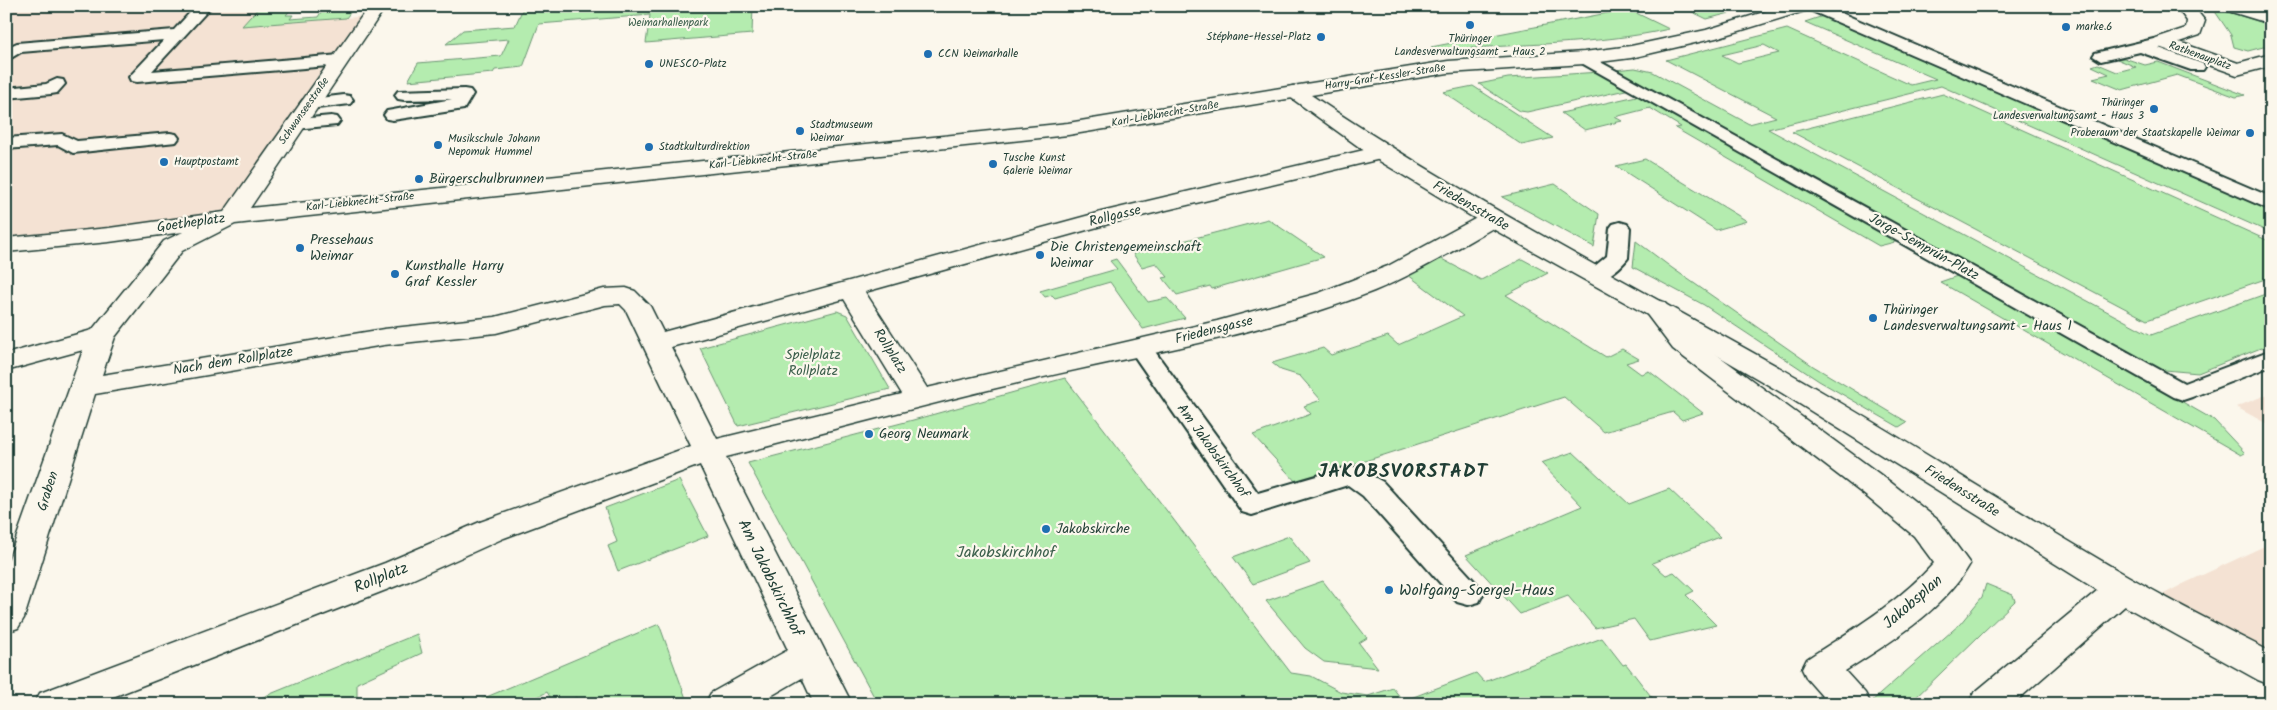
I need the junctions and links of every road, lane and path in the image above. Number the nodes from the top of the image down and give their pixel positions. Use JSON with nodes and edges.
{"nodes":[{"id":1,"x":206,"y":6,"type":"edge"},
{"id":2,"x":378,"y":6,"type":"edge"},
{"id":3,"x":1802,"y":6,"type":"edge"},
{"id":4,"x":1812,"y":6,"type":"edge"},
{"id":5,"x":2184,"y":6,"type":"edge"},
{"id":6,"x":2231,"y":6,"type":"edge"},
{"id":7,"x":2271,"y":19,"type":"edge"},
{"id":8,"x":179,"y":34,"type":"junction"},
{"id":9,"x":2162,"y":42,"type":"junction"},
{"id":10,"x":2142,"y":47,"type":"junction"},
{"id":11,"x":6,"y":56,"type":"edge"},
{"id":12,"x":2100,"y":56,"type":"dead end"},
{"id":13,"x":1584,"y":58,"type":"junction"},
{"id":14,"x":340,"y":60,"type":"junction"},
{"id":15,"x":2271,"y":60,"type":"edge"},
{"id":16,"x":2197,"y":67,"type":"dead end"},
{"id":17,"x":57,"y":84,"type":"dead end"},
{"id":18,"x":1293,"y":92,"type":"junction"},
{"id":19,"x":6,"y":93,"type":"edge"},
{"id":20,"x":404,"y":95,"type":"dead end"},
{"id":21,"x":344,"y":100,"type":"dead end"},
{"id":22,"x":308,"y":104,"type":"junction"},
{"id":23,"x":393,"y":116,"type":"dead end"},
{"id":24,"x":331,"y":121,"type":"dead end"},
{"id":25,"x":295,"y":124,"type":"junction"},
{"id":26,"x":170,"y":138,"type":"dead end"},
{"id":27,"x":6,"y":144,"type":"edge"},
{"id":28,"x":1381,"y":152,"type":"junction"},
{"id":29,"x":2271,"y":204,"type":"edge"},
{"id":30,"x":232,"y":217,"type":"junction"},
{"id":31,"x":1492,"y":219,"type":"junction"},
{"id":32,"x":1620,"y":228,"type":"dead end"},
{"id":33,"x":6,"y":245,"type":"edge"},
{"id":34,"x":1595,"y":275,"type":"junction"},
{"id":35,"x":851,"y":290,"type":"junction"},
{"id":36,"x":1656,"y":308,"type":"junction"},
{"id":37,"x":102,"y":336,"type":"junction"},
{"id":38,"x":655,"y":344,"type":"junction"},
{"id":39,"x":1140,"y":347,"type":"junction"},
{"id":40,"x":2271,"y":357,"type":"edge"},
{"id":41,"x":6,"y":363,"type":"edge"},
{"id":42,"x":87,"y":376,"type":"junction"},
{"id":43,"x":920,"y":399,"type":"junction"},
{"id":44,"x":708,"y":451,"type":"junction"},
{"id":45,"x":1878,"y":489,"type":"joint"},
{"id":46,"x":2122,"y":589,"type":"junction"},
{"id":47,"x":1468,"y":594,"type":"dead end"},
{"id":48,"x":6,"y":618,"type":"edge"},
{"id":49,"x":809,"y":656,"type":"junction"},
{"id":50,"x":2271,"y":670,"type":"edge"},
{"id":51,"x":53,"y":704,"type":"edge"},
{"id":52,"x":724,"y":704,"type":"edge"},
{"id":53,"x":833,"y":704,"type":"edge"},
{"id":54,"x":1852,"y":704,"type":"edge"},
{"id":55,"x":1986,"y":704,"type":"edge"}],
"edges":[{"from":1,"to":8,"type":"lane"},
{"from":2,"to":14,"type":"street","name":"Schwanseestraße"},
{"from":3,"to":13,"type":"street","name":"Harry-Graf-Kessler-Straße"},
{"from":4,"to":29,"type":"lane"},
{"from":5,"to":9,"type":"street","name":"Rathenauplatz"},
{"from":6,"to":7,"type":"street"},
{"from":8,"to":11,"type":"lane"},
{"from":8,"to":14,"type":"lane"},
{"from":9,"to":10,"type":"lane"},
{"from":9,"to":15,"type":"street","name":"Rathenauplatz"},
{"from":10,"to":12,"type":"lane"},
{"from":10,"to":16,"type":"lane"},
{"from":13,"to":18,"type":"street","name":"Harry-Graf-Kessler-Straße"},
{"from":13,"to":40,"type":"lane","name":"Jorge-Semprún-Platz"},
{"from":14,"to":22,"type":"street","name":"Schwanseestraße"},
{"from":17,"to":19,"type":"lane"},
{"from":18,"to":28,"type":"street","name":"Friedensstraße"},
{"from":18,"to":30,"type":"street","name":"Karl-Liebknecht-Straße"},
{"from":20,"to":23,"type":"lane"},
{"from":21,"to":22,"type":"lane"},
{"from":22,"to":25,"type":"street","name":"Schwanseestraße"},
{"from":24,"to":25,"type":"lane"},
{"from":25,"to":30,"type":"street","name":"Schwanseestraße"},
{"from":26,"to":27,"type":"lane"},
{"from":28,"to":31,"type":"street","name":"Friedensstraße"},
{"from":28,"to":35,"type":"street","name":"Rollgasse"},
{"from":30,"to":33,"type":"street","name":"Goetheplatz"},
{"from":30,"to":37,"type":"street","name":"Goetheplatz"},
{"from":31,"to":34,"type":"street","name":"Friedensstraße"},
{"from":31,"to":39,"type":"street","name":"Friedensgasse"},
{"from":32,"to":34,"type":"lane"},
{"from":34,"to":36,"type":"street","name":"Friedensstraße"},
{"from":35,"to":38,"type":"street"},
{"from":35,"to":43,"type":"street","name":"Rollplatz"},
{"from":36,"to":45,"type":"street","name":"Friedensstraße"},
{"from":36,"to":46,"type":"street","name":"Friedensstraße"},
{"from":37,"to":41,"type":"street"},
{"from":37,"to":42,"type":"street","name":"Goetheplatz"},
{"from":38,"to":42,"type":"street","name":"Nach dem Rollplatze"},
{"from":38,"to":44,"type":"street"},
{"from":39,"to":43,"type":"street","name":"Friedensgasse"},
{"from":39,"to":47,"type":"lane","name":"Am Jakobskirchhof"},
{"from":42,"to":48,"type":"street","name":"Graben"},
{"from":43,"to":44,"type":"street","name":"Rollplatz"},
{"from":44,"to":49,"type":"street","name":"Am Jakobskirchhof"},
{"from":44,"to":51,"type":"street","name":"Rollplatz"},
{"from":45,"to":54,"type":"street","name":"Jakobsplan"},
{"from":46,"to":50,"type":"street","name":"Friedensstraße"},
{"from":46,"to":55,"type":"street"},
{"from":49,"to":52,"type":"street"},
{"from":49,"to":53,"type":"street","name":"Am Jakobskirchhof"}]}
